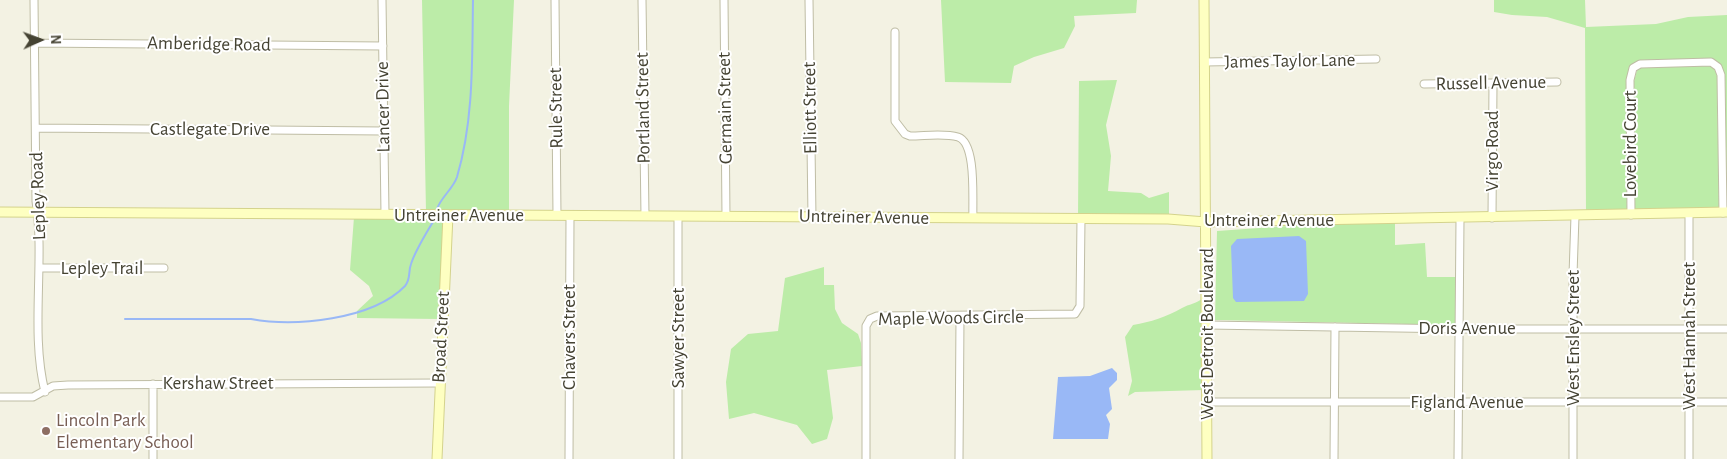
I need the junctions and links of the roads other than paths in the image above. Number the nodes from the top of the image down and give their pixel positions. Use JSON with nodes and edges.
{"nodes":[{"id":1,"x":34,"y":0,"type":"edge"},
{"id":2,"x":382,"y":0,"type":"edge"},
{"id":3,"x":555,"y":0,"type":"edge"},
{"id":4,"x":642,"y":0,"type":"edge"},
{"id":5,"x":724,"y":0,"type":"edge"},
{"id":6,"x":809,"y":0,"type":"edge"},
{"id":7,"x":1204,"y":0,"type":"edge"},
{"id":8,"x":895,"y":32,"type":"dead end"},
{"id":9,"x":34,"y":43,"type":"junction"},
{"id":10,"x":383,"y":46,"type":"junction"},
{"id":11,"x":1376,"y":59,"type":"dead end"},
{"id":12,"x":1205,"y":62,"type":"junction"},
{"id":13,"x":1558,"y":82,"type":"dead end"},
{"id":14,"x":1424,"y":84,"type":"dead end"},
{"id":15,"x":1493,"y":84,"type":"junction"},
{"id":16,"x":36,"y":128,"type":"junction"},
{"id":17,"x":383,"y":131,"type":"junction"},
{"id":18,"x":0,"y":212,"type":"edge"},
{"id":19,"x":38,"y":212,"type":"junction"},
{"id":20,"x":1725,"y":213,"type":"edge"},
{"id":21,"x":385,"y":214,"type":"junction"},
{"id":22,"x":1689,"y":214,"type":"junction"},
{"id":23,"x":448,"y":215,"type":"junction"},
{"id":24,"x":557,"y":215,"type":"junction"},
{"id":25,"x":1631,"y":215,"type":"junction"},
{"id":26,"x":570,"y":216,"type":"junction"},
{"id":27,"x":644,"y":216,"type":"junction"},
{"id":28,"x":678,"y":216,"type":"junction"},
{"id":29,"x":726,"y":216,"type":"junction"},
{"id":30,"x":1575,"y":216,"type":"junction"},
{"id":31,"x":812,"y":217,"type":"junction"},
{"id":32,"x":973,"y":218,"type":"junction"},
{"id":33,"x":1492,"y":218,"type":"junction"},
{"id":34,"x":1080,"y":219,"type":"junction"},
{"id":35,"x":1460,"y":219,"type":"junction"},
{"id":36,"x":1206,"y":222,"type":"junction"},
{"id":37,"x":40,"y":268,"type":"junction"},
{"id":38,"x":164,"y":268,"type":"dead end"},
{"id":39,"x":960,"y":316,"type":"junction"},
{"id":40,"x":1207,"y":325,"type":"junction"},
{"id":41,"x":1336,"y":327,"type":"junction"},
{"id":42,"x":1459,"y":328,"type":"junction"},
{"id":43,"x":1573,"y":329,"type":"junction"},
{"id":44,"x":1689,"y":329,"type":"junction"},
{"id":45,"x":1727,"y":329,"type":"edge"},
{"id":46,"x":438,"y":383,"type":"junction"},
{"id":47,"x":153,"y":384,"type":"junction"},
{"id":48,"x":45,"y":392,"type":"junction"},
{"id":49,"x":0,"y":397,"type":"edge"},
{"id":50,"x":1207,"y":402,"type":"junction"},
{"id":51,"x":1334,"y":402,"type":"junction"},
{"id":52,"x":1573,"y":402,"type":"junction"},
{"id":53,"x":1689,"y":402,"type":"junction"},
{"id":54,"x":1727,"y":402,"type":"edge"},
{"id":55,"x":1459,"y":403,"type":"junction"},
{"id":56,"x":153,"y":459,"type":"edge"},
{"id":57,"x":437,"y":459,"type":"edge"},
{"id":58,"x":569,"y":459,"type":"edge"},
{"id":59,"x":678,"y":459,"type":"edge"},
{"id":60,"x":866,"y":459,"type":"edge"},
{"id":61,"x":959,"y":459,"type":"edge"},
{"id":62,"x":1207,"y":459,"type":"edge"},
{"id":63,"x":1334,"y":459,"type":"edge"},
{"id":64,"x":1458,"y":459,"type":"edge"},
{"id":65,"x":1573,"y":459,"type":"edge"},
{"id":66,"x":1689,"y":459,"type":"edge"}],
"edges":[{"from":1,"to":9,"type":"street","name":"Lepley Road"},
{"from":2,"to":10,"type":"street","name":"Lancer Drive"},
{"from":3,"to":24,"type":"street","name":"Rule Street"},
{"from":4,"to":27,"type":"street","name":"Portland Street"},
{"from":5,"to":29,"type":"street","name":"Germain Street"},
{"from":6,"to":31,"type":"street","name":"Elliott Street"},
{"from":7,"to":12,"type":"street","name":"West Detroit Boulevard"},
{"from":8,"to":32,"type":"street"},
{"from":9,"to":10,"type":"street","name":"Amberidge Road"},
{"from":9,"to":16,"type":"street","name":"Lepley Road"},
{"from":10,"to":17,"type":"street","name":"Lancer Drive"},
{"from":11,"to":12,"type":"street","name":"James Taylor Lane"},
{"from":12,"to":36,"type":"street","name":"West Detroit Boulevard"},
{"from":13,"to":15,"type":"street","name":"Russell Avenue"},
{"from":14,"to":15,"type":"street","name":"Russell Avenue"},
{"from":15,"to":33,"type":"street","name":"Virgo Road"},
{"from":16,"to":17,"type":"street","name":"Castlegate Drive"},
{"from":16,"to":19,"type":"street","name":"Lepley Road"},
{"from":17,"to":21,"type":"street","name":"Lancer Drive"},
{"from":18,"to":19,"type":"street","name":"Untreiner Avenue"},
{"from":19,"to":21,"type":"street","name":"Untreiner Avenue"},
{"from":19,"to":37,"type":"street","name":"Lepley Road"},
{"from":20,"to":22,"type":"street","name":"Untreiner Avenue"},
{"from":20,"to":25,"type":"street","name":"Lovebird Court"},
{"from":21,"to":23,"type":"street","name":"Untreiner Avenue"},
{"from":22,"to":25,"type":"street","name":"Untreiner Avenue"},
{"from":22,"to":44,"type":"street","name":"West Hannah Street"},
{"from":23,"to":24,"type":"street","name":"Untreiner Avenue"},
{"from":23,"to":46,"type":"street","name":"Broad Street"},
{"from":24,"to":26,"type":"street","name":"Untreiner Avenue"},
{"from":25,"to":30,"type":"street","name":"Untreiner Avenue"},
{"from":26,"to":27,"type":"street","name":"Untreiner Avenue"},
{"from":26,"to":58,"type":"street","name":"Chavers Street"},
{"from":27,"to":28,"type":"street","name":"Untreiner Avenue"},
{"from":28,"to":29,"type":"street","name":"Untreiner Avenue"},
{"from":28,"to":59,"type":"street","name":"Sawyer Street"},
{"from":29,"to":31,"type":"street","name":"Untreiner Avenue"},
{"from":30,"to":33,"type":"street","name":"Untreiner Avenue"},
{"from":30,"to":43,"type":"street","name":"West Ensley Street"},
{"from":31,"to":32,"type":"street","name":"Untreiner Avenue"},
{"from":32,"to":34,"type":"street","name":"Untreiner Avenue"},
{"from":33,"to":35,"type":"street","name":"Untreiner Avenue"},
{"from":34,"to":36,"type":"street","name":"Untreiner Avenue"},
{"from":34,"to":39,"type":"street","name":"Maple Woods Circle"},
{"from":35,"to":36,"type":"street","name":"Untreiner Avenue"},
{"from":35,"to":42,"type":"street"},
{"from":36,"to":40,"type":"street","name":"West Detroit Boulevard"},
{"from":37,"to":38,"type":"street","name":"Lepley Trail"},
{"from":37,"to":48,"type":"street","name":"Lepley Road"},
{"from":39,"to":60,"type":"street","name":"Maple Woods Circle"},
{"from":39,"to":61,"type":"street"},
{"from":40,"to":41,"type":"street","name":"Doris Avenue"},
{"from":40,"to":50,"type":"street","name":"West Detroit Boulevard"},
{"from":41,"to":42,"type":"street","name":"Doris Avenue"},
{"from":41,"to":51,"type":"street"},
{"from":42,"to":43,"type":"street","name":"Doris Avenue"},
{"from":42,"to":55,"type":"street"},
{"from":43,"to":44,"type":"street","name":"Doris Avenue"},
{"from":43,"to":52,"type":"street","name":"West Ensley Street"},
{"from":44,"to":45,"type":"street","name":"Doris Avenue"},
{"from":44,"to":53,"type":"street","name":"West Hannah Street"},
{"from":46,"to":47,"type":"street","name":"Kershaw Street"},
{"from":46,"to":57,"type":"street","name":"Broad Street"},
{"from":47,"to":48,"type":"street","name":"Kershaw Street"},
{"from":47,"to":56,"type":"street"},
{"from":48,"to":49,"type":"street","name":"Kershaw Street"},
{"from":50,"to":51,"type":"street","name":"Figland Avenue"},
{"from":50,"to":62,"type":"street","name":"West Detroit Boulevard"},
{"from":51,"to":55,"type":"street","name":"Figland Avenue"},
{"from":51,"to":63,"type":"street"},
{"from":52,"to":53,"type":"street","name":"Figland Avenue"},
{"from":52,"to":55,"type":"street","name":"Figland Avenue"},
{"from":52,"to":65,"type":"street","name":"West Ensley Street"},
{"from":53,"to":54,"type":"street","name":"Figland Avenue"},
{"from":53,"to":66,"type":"street","name":"West Hannah Street"},
{"from":55,"to":64,"type":"street"}]}
